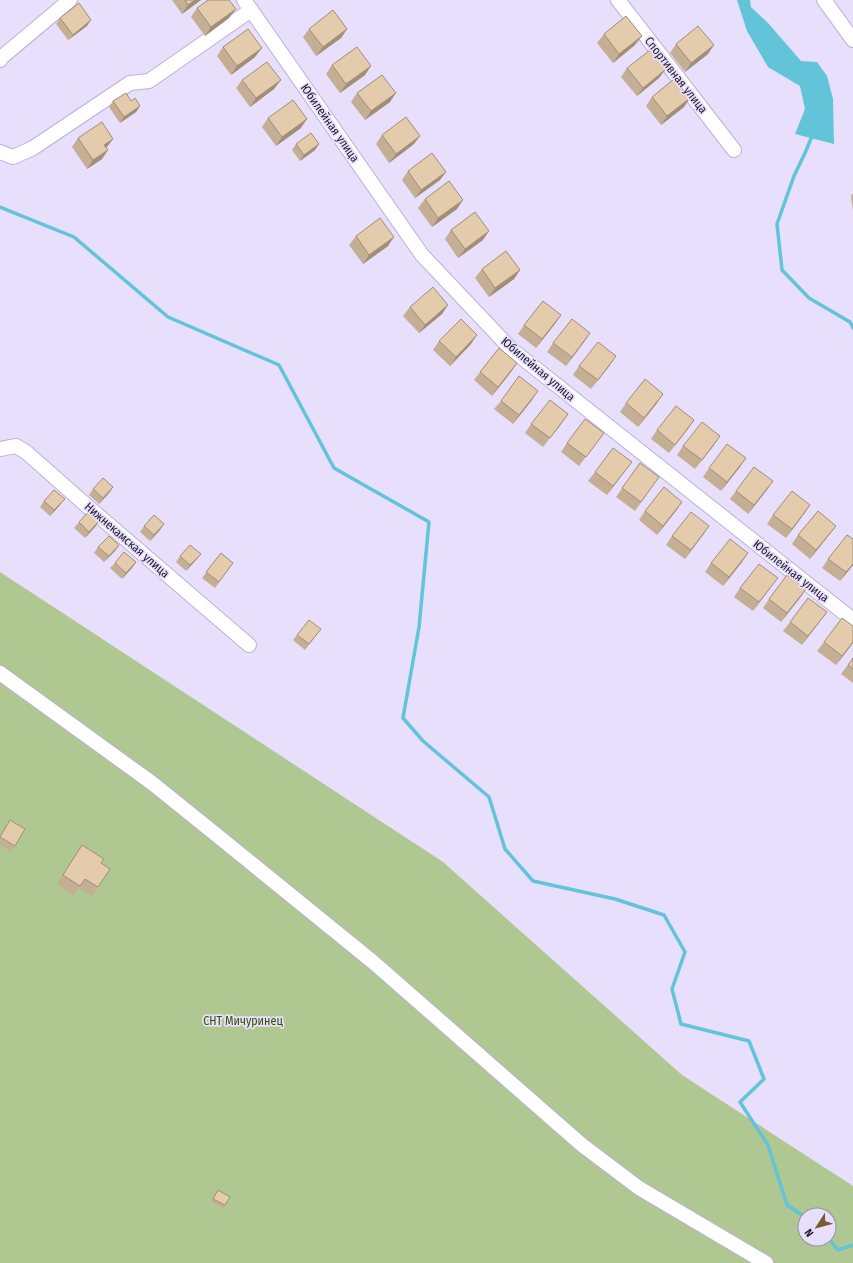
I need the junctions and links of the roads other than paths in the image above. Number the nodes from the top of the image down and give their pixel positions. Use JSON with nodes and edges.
{"nodes":[{"id":1,"x":70,"y":0,"type":"edge"},
{"id":2,"x":618,"y":0,"type":"edge"},
{"id":3,"x":824,"y":0,"type":"edge"},
{"id":4,"x":247,"y":5,"type":"edge"},
{"id":5,"x":853,"y":40,"type":"edge"},
{"id":6,"x":0,"y":60,"type":"edge"},
{"id":7,"x":734,"y":150,"type":"dead end"},
{"id":8,"x":0,"y":152,"type":"edge"},
{"id":9,"x":0,"y":449,"type":"edge"},
{"id":10,"x":853,"y":620,"type":"edge"},
{"id":11,"x":249,"y":645,"type":"dead end"},
{"id":12,"x":0,"y":673,"type":"edge"},
{"id":13,"x":766,"y":1263,"type":"edge"}],
"edges":[{"from":1,"to":6,"type":"street"},
{"from":2,"to":7,"type":"street","name":"Спортивная улица"},
{"from":3,"to":5,"type":"street"},
{"from":4,"to":8,"type":"street"},
{"from":4,"to":10,"type":"street","name":"Юбилейная улица"},
{"from":9,"to":11,"type":"street","name":"Нижнекамская улица"},
{"from":12,"to":13,"type":"street"}]}
